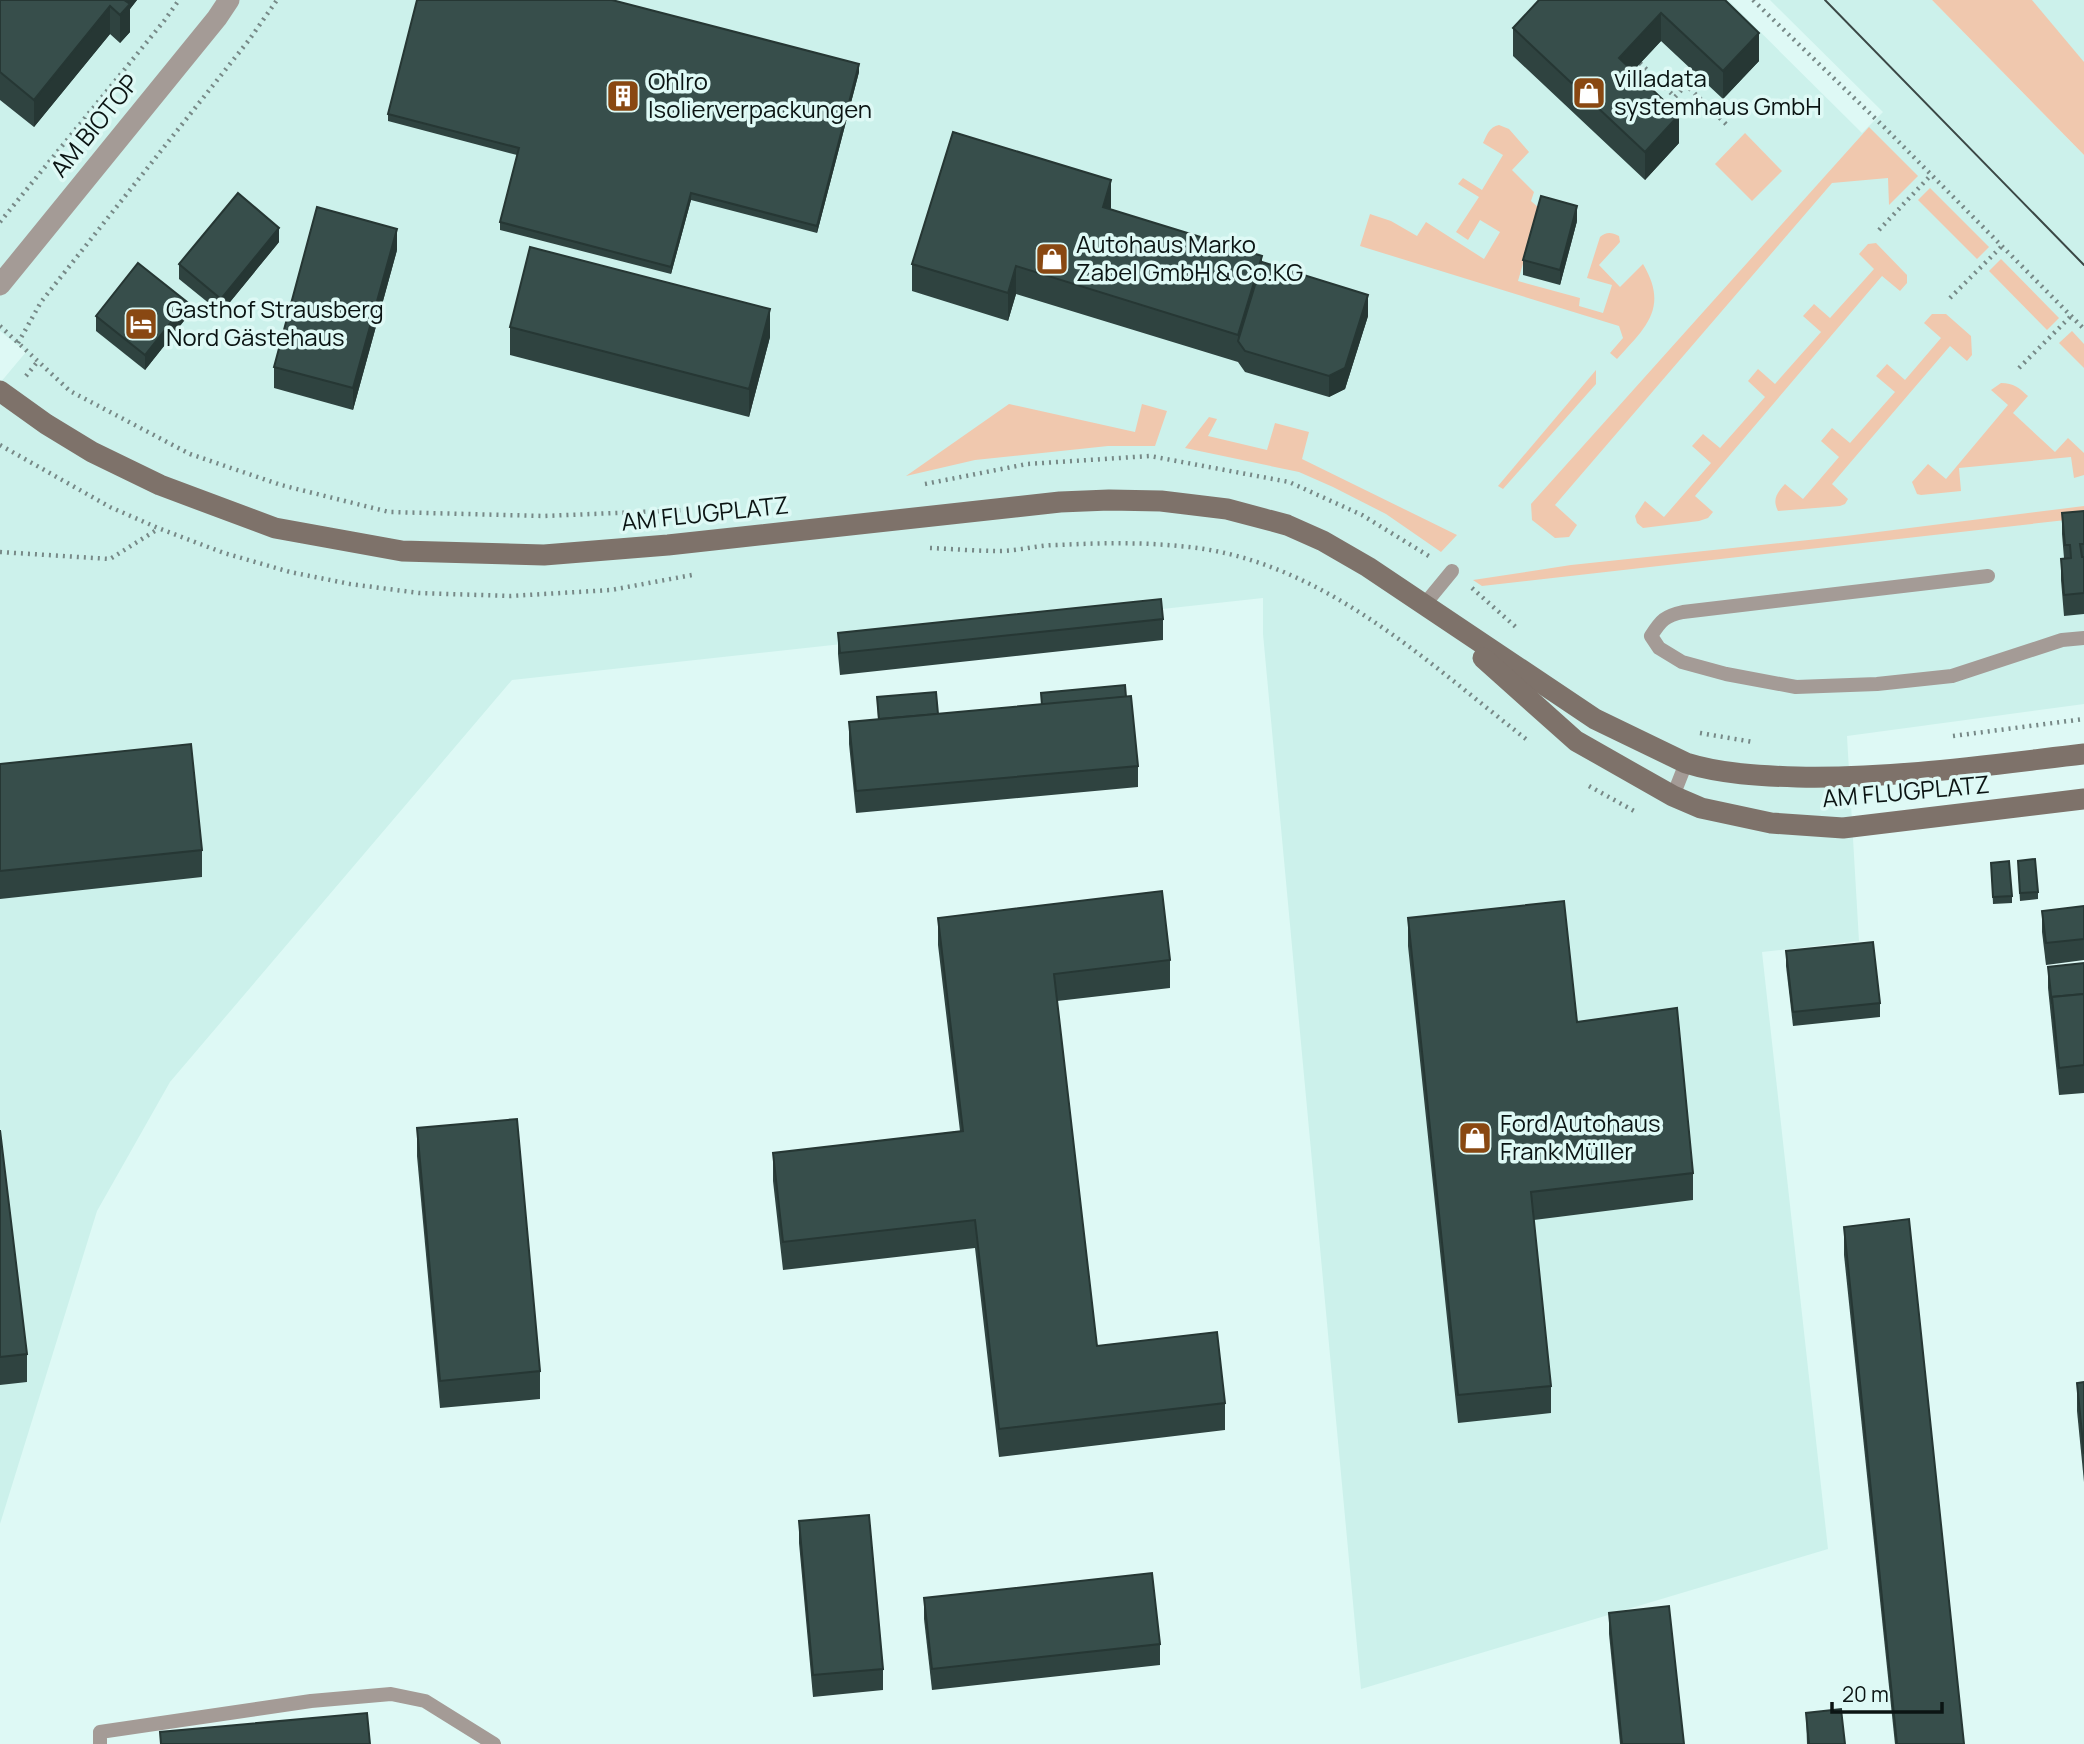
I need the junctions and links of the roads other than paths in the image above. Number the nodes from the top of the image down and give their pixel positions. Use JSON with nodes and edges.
{"nodes":[{"id":1,"x":229,"y":0,"type":"edge"},
{"id":2,"x":0,"y":285,"type":"edge"},
{"id":3,"x":0,"y":391,"type":"edge"},
{"id":4,"x":1452,"y":570,"type":"road end"},
{"id":5,"x":1988,"y":576,"type":"dead end"},
{"id":6,"x":1424,"y":605,"type":"junction"},
{"id":7,"x":2084,"y":638,"type":"edge"},
{"id":8,"x":2084,"y":754,"type":"edge"},
{"id":9,"x":1686,"y":763,"type":"junction"},
{"id":10,"x":1673,"y":796,"type":"junction"},
{"id":11,"x":2084,"y":799,"type":"edge"},
{"id":12,"x":100,"y":1744,"type":"edge"},
{"id":13,"x":494,"y":1744,"type":"edge"}],
"edges":[{"from":1,"to":2,"type":"street","name":"AM BIOTOP"},
{"from":3,"to":6,"type":"street","name":"AM FLUGPLATZ"},
{"from":4,"to":6,"type":"lane"},
{"from":5,"to":7,"type":"lane"},
{"from":6,"to":9,"type":"street","name":"AM FLUGPLATZ"},
{"from":6,"to":10,"type":"street","name":"AM FLUGPLATZ"},
{"from":8,"to":9,"type":"street","name":"AM FLUGPLATZ"},
{"from":9,"to":10,"type":"lane"},
{"from":10,"to":11,"type":"street","name":"AM FLUGPLATZ"},
{"from":12,"to":13,"type":"lane"}]}
